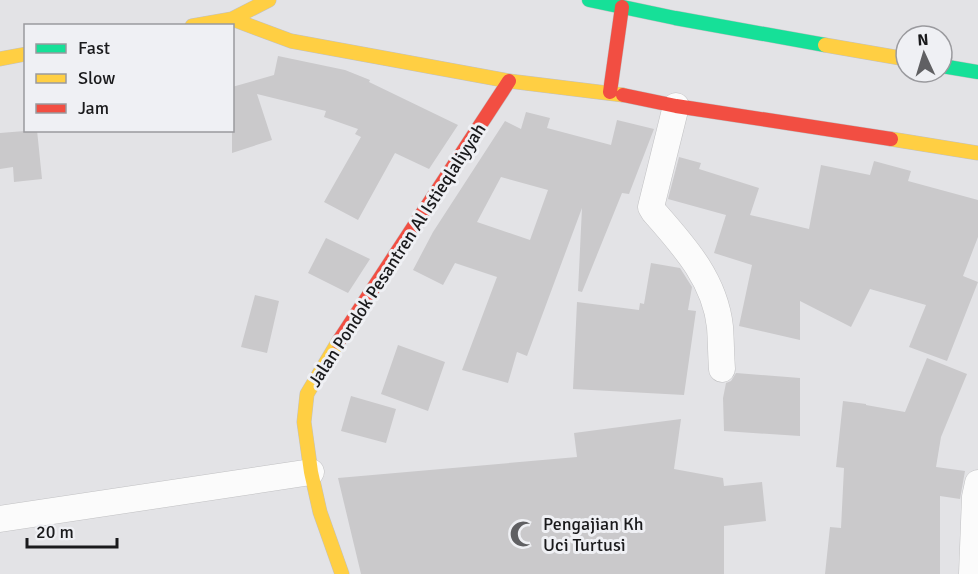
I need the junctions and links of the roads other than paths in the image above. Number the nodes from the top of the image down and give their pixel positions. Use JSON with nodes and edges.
{"nodes":[{"id":1,"x":269,"y":0,"type":"edge"},
{"id":2,"x":589,"y":0,"type":"edge"},
{"id":3,"x":622,"y":7,"type":"junction"},
{"id":4,"x":232,"y":19,"type":"junction"},
{"id":5,"x":203,"y":24,"type":"edge"},
{"id":6,"x":24,"y":54,"type":"edge"},
{"id":7,"x":894,"y":57,"type":"edge"},
{"id":8,"x":0,"y":59,"type":"edge"},
{"id":9,"x":954,"y":68,"type":"edge"},
{"id":10,"x":978,"y":72,"type":"edge"},
{"id":11,"x":509,"y":81,"type":"junction"},
{"id":12,"x":610,"y":92,"type":"junction"},
{"id":13,"x":676,"y":106,"type":"junction"},
{"id":14,"x":978,"y":153,"type":"edge"},
{"id":15,"x":722,"y":369,"type":"dead end"},
{"id":16,"x":311,"y":472,"type":"junction"},
{"id":17,"x":977,"y":492,"type":"edge"},
{"id":18,"x":0,"y":519,"type":"edge"},
{"id":19,"x":342,"y":574,"type":"edge"},
{"id":20,"x":972,"y":574,"type":"edge"}],
"edges":[{"from":1,"to":4,"type":"street"},
{"from":2,"to":3,"type":"street"},
{"from":3,"to":7,"type":"street"},
{"from":3,"to":12,"type":"street"},
{"from":4,"to":5,"type":"street"},
{"from":4,"to":11,"type":"street"},
{"from":6,"to":8,"type":"street"},
{"from":9,"to":10,"type":"street"},
{"from":11,"to":12,"type":"street"},
{"from":11,"to":16,"type":"street","name":"Jalan Pondok Pesantren Al Istieqlaliyyah"},
{"from":12,"to":13,"type":"street"},
{"from":13,"to":14,"type":"street"},
{"from":13,"to":15,"type":"street"},
{"from":16,"to":18,"type":"street"},
{"from":16,"to":19,"type":"street","name":"Jalan Pondok Pesantren Al Istieqlaliyyah"},
{"from":17,"to":20,"type":"street"}]}
